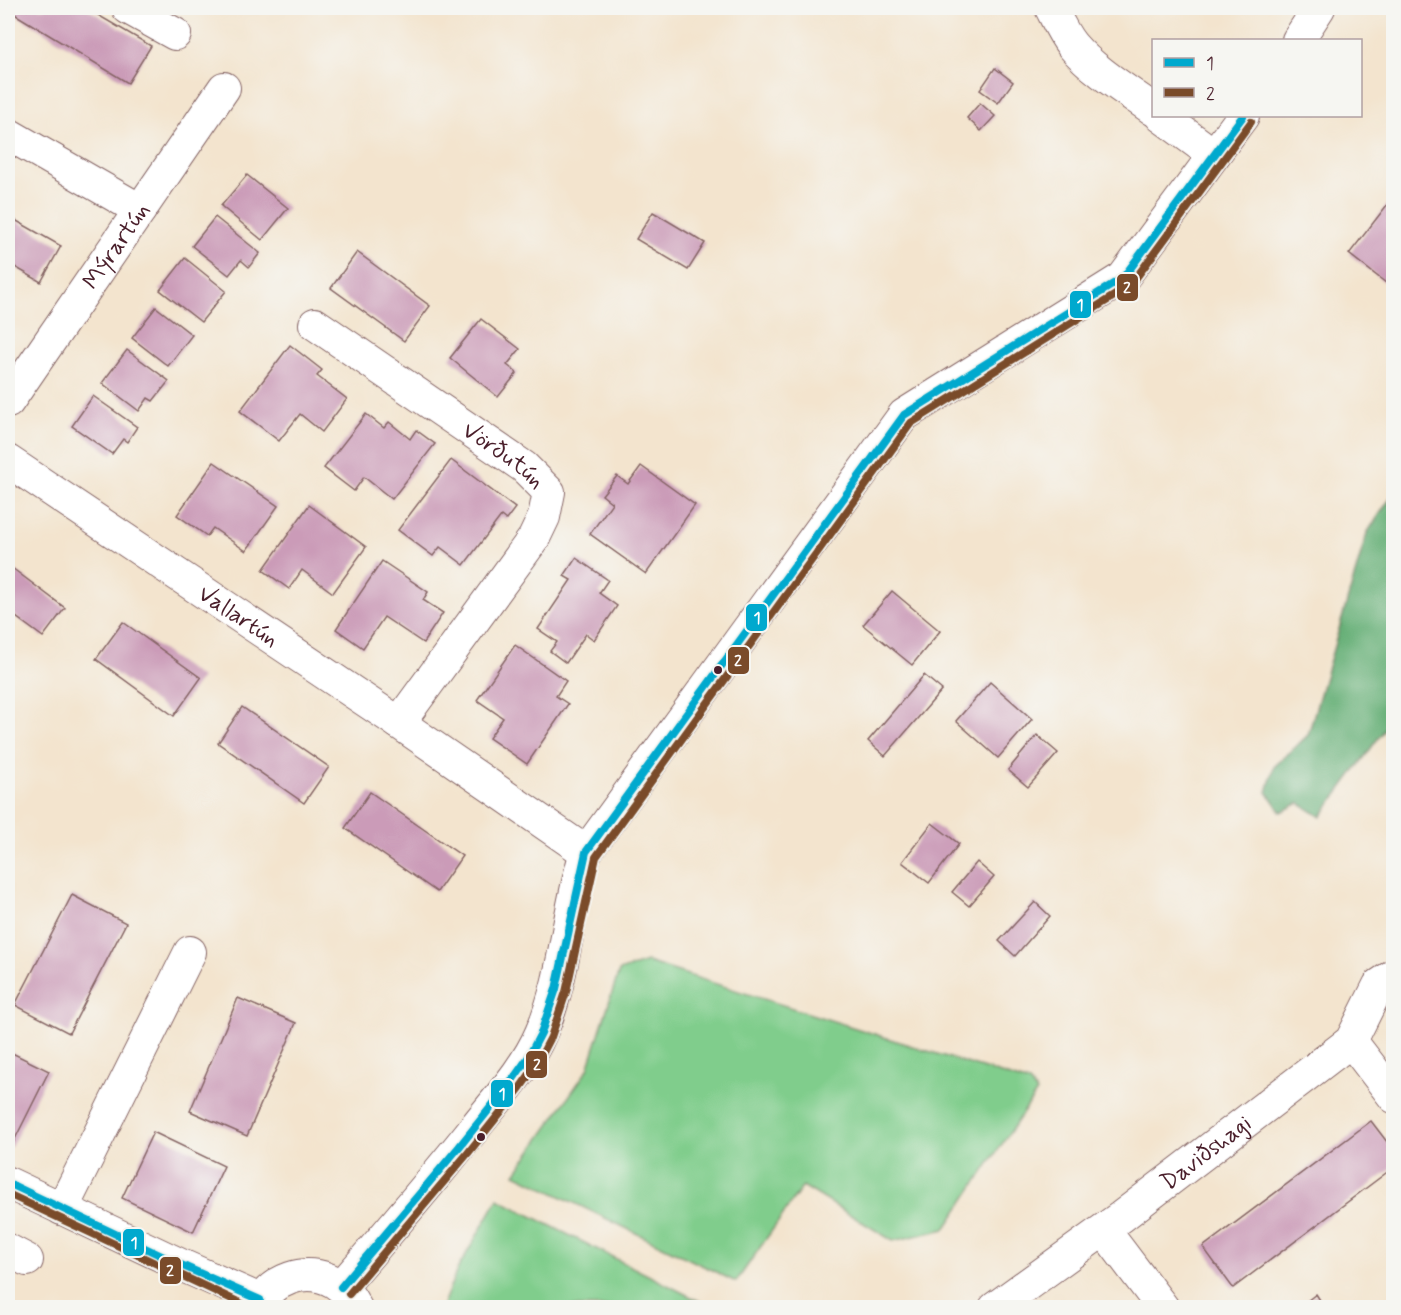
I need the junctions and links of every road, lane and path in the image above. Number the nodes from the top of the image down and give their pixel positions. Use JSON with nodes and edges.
{"nodes":[{"id":1,"x":128,"y":8,"type":"edge"},
{"id":2,"x":1052,"y":8,"type":"edge"},
{"id":3,"x":1319,"y":8,"type":"edge"},
{"id":4,"x":175,"y":34,"type":"dead end"},
{"id":5,"x":1299,"y":39,"type":"edge"},
{"id":6,"x":224,"y":88,"type":"dead end"},
{"id":7,"x":1152,"y":109,"type":"edge"},
{"id":8,"x":1162,"y":117,"type":"edge"},
{"id":9,"x":1242,"y":117,"type":"edge"},
{"id":10,"x":8,"y":134,"type":"edge"},
{"id":11,"x":1214,"y":155,"type":"junction"},
{"id":12,"x":140,"y":210,"type":"junction"},
{"id":13,"x":315,"y":324,"type":"dead end"},
{"id":14,"x":8,"y":402,"type":"edge"},
{"id":15,"x":8,"y":461,"type":"edge"},
{"id":16,"x":399,"y":723,"type":"junction"},
{"id":17,"x":586,"y":852,"type":"junction"},
{"id":18,"x":190,"y":952,"type":"dead end"},
{"id":19,"x":1394,"y":975,"type":"edge"},
{"id":20,"x":1351,"y":1041,"type":"junction"},
{"id":21,"x":1394,"y":1097,"type":"edge"},
{"id":22,"x":8,"y":1183,"type":"edge"},
{"id":23,"x":62,"y":1209,"type":"junction"},
{"id":24,"x":1104,"y":1230,"type":"junction"},
{"id":25,"x":349,"y":1297,"type":"edge"},
{"id":26,"x":259,"y":1304,"type":"edge"},
{"id":27,"x":995,"y":1308,"type":"edge"},
{"id":28,"x":1164,"y":1308,"type":"edge"}],
"edges":[{"from":1,"to":4,"type":"street"},
{"from":2,"to":7,"type":"street"},
{"from":3,"to":5,"type":"street"},
{"from":6,"to":12,"type":"street","name":"Mýrartún"},
{"from":8,"to":11,"type":"street"},
{"from":9,"to":11,"type":"street"},
{"from":10,"to":12,"type":"street"},
{"from":11,"to":17,"type":"street"},
{"from":12,"to":14,"type":"street","name":"Mýrartún"},
{"from":13,"to":16,"type":"street","name":"Vörðutún"},
{"from":15,"to":16,"type":"street","name":"Vallartún"},
{"from":16,"to":17,"type":"street","name":"Vallartún"},
{"from":17,"to":25,"type":"street"},
{"from":18,"to":23,"type":"street"},
{"from":19,"to":20,"type":"street","name":"Daviðshagi"},
{"from":20,"to":21,"type":"street"},
{"from":20,"to":24,"type":"street","name":"Daviðshagi"},
{"from":22,"to":23,"type":"street"},
{"from":23,"to":26,"type":"street"},
{"from":24,"to":27,"type":"street","name":"Daviðshagi"},
{"from":24,"to":28,"type":"street"},
{"from":25,"to":26,"type":"street"}]}
